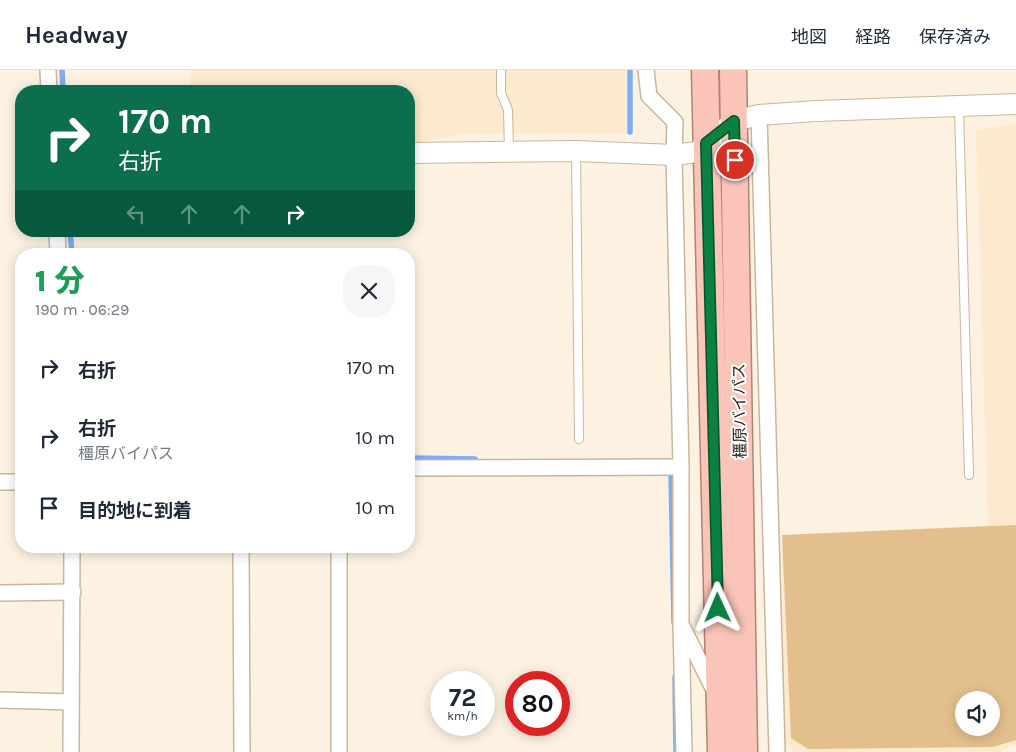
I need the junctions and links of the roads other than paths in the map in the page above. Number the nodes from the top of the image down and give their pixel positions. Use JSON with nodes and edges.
{"nodes":[{"id":1,"x":48,"y":70,"type":"edge"},
{"id":2,"x":501,"y":70,"type":"edge"},
{"id":3,"x":646,"y":70,"type":"edge"},
{"id":4,"x":705,"y":70,"type":"edge"},
{"id":5,"x":733,"y":70,"type":"edge"},
{"id":6,"x":49,"y":85,"type":"edge"},
{"id":7,"x":1016,"y":104,"type":"edge"},
{"id":8,"x":959,"y":106,"type":"junction"},
{"id":9,"x":746,"y":118,"type":"junction"},
{"id":10,"x":706,"y":143,"type":"junction"},
{"id":11,"x":576,"y":151,"type":"junction"},
{"id":12,"x":509,"y":152,"type":"junction"},
{"id":13,"x":415,"y":153,"type":"edge"},
{"id":14,"x":674,"y":154,"type":"junction"},
{"id":15,"x":579,"y":439,"type":"dead end"},
{"id":16,"x":681,"y":467,"type":"junction"},
{"id":17,"x":415,"y":468,"type":"edge"},
{"id":18,"x":969,"y":476,"type":"dead end"},
{"id":19,"x":0,"y":482,"type":"edge"},
{"id":20,"x":15,"y":482,"type":"edge"},
{"id":21,"x":72,"y":553,"type":"edge"},
{"id":22,"x":241,"y":553,"type":"edge"},
{"id":23,"x":339,"y":553,"type":"edge"},
{"id":24,"x":73,"y":592,"type":"junction"},
{"id":25,"x":0,"y":593,"type":"edge"},
{"id":26,"x":681,"y":624,"type":"junction"},
{"id":27,"x":0,"y":700,"type":"edge"},
{"id":28,"x":71,"y":702,"type":"junction"},
{"id":29,"x":720,"y":703,"type":"junction"},
{"id":30,"x":71,"y":752,"type":"edge"},
{"id":31,"x":242,"y":752,"type":"edge"},
{"id":32,"x":339,"y":752,"type":"edge"},
{"id":33,"x":684,"y":752,"type":"edge"},
{"id":34,"x":721,"y":752,"type":"edge"},
{"id":35,"x":744,"y":752,"type":"edge"},
{"id":36,"x":778,"y":752,"type":"edge"}],
"edges":[{"from":1,"to":6,"type":"street"},
{"from":2,"to":12,"type":"lane"},
{"from":3,"to":14,"type":"street"},
{"from":4,"to":10,"type":"highway","name":"橿原バイパス"},
{"from":5,"to":9,"type":"highway","name":"橿原バイパス"},
{"from":7,"to":8,"type":"street"},
{"from":8,"to":9,"type":"street"},
{"from":8,"to":18,"type":"lane"},
{"from":9,"to":10,"type":"street"},
{"from":9,"to":35,"type":"highway","name":"橿原バイパス"},
{"from":9,"to":36,"type":"street"},
{"from":10,"to":14,"type":"street"},
{"from":10,"to":29,"type":"highway","name":"橿原バイパス"},
{"from":11,"to":12,"type":"street"},
{"from":11,"to":14,"type":"street"},
{"from":11,"to":15,"type":"lane"},
{"from":12,"to":13,"type":"street"},
{"from":14,"to":16,"type":"street"},
{"from":16,"to":17,"type":"street"},
{"from":16,"to":26,"type":"street"},
{"from":19,"to":20,"type":"street"},
{"from":21,"to":24,"type":"street"},
{"from":22,"to":31,"type":"street"},
{"from":23,"to":32,"type":"street"},
{"from":24,"to":25,"type":"street"},
{"from":24,"to":28,"type":"street"},
{"from":26,"to":29,"type":"street"},
{"from":26,"to":33,"type":"street"},
{"from":27,"to":28,"type":"street"},
{"from":28,"to":30,"type":"street"},
{"from":29,"to":34,"type":"highway","name":"橿原バイパス"}]}
